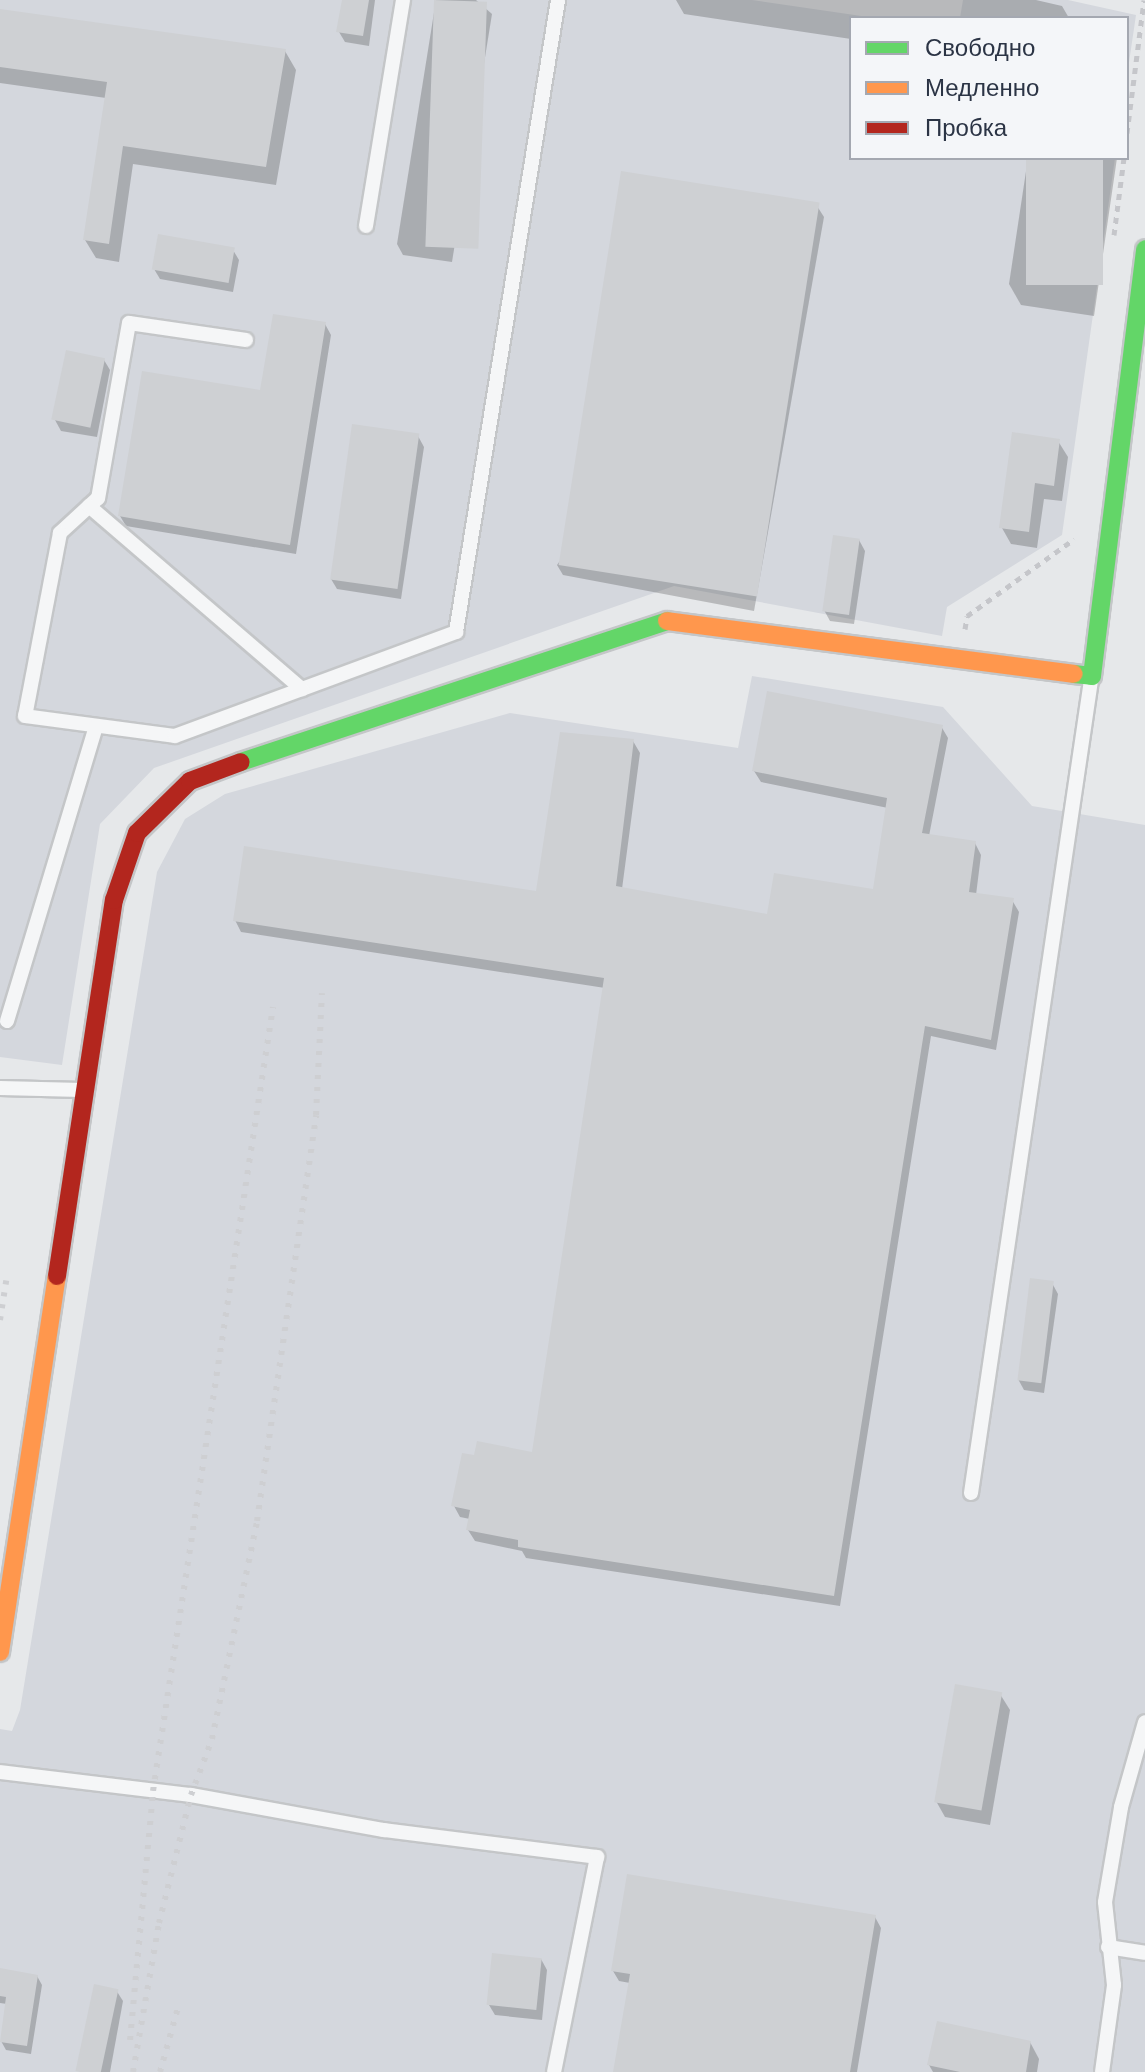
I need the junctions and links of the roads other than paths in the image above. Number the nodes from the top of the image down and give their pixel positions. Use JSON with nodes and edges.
{"nodes":[{"id":1,"x":403,"y":0,"type":"edge"},
{"id":2,"x":558,"y":0,"type":"edge"},
{"id":3,"x":366,"y":226,"type":"dead end"},
{"id":4,"x":1145,"y":249,"type":"edge"},
{"id":5,"x":246,"y":340,"type":"dead end"},
{"id":6,"x":89,"y":506,"type":"junction"},
{"id":7,"x":1092,"y":676,"type":"junction"},
{"id":8,"x":302,"y":689,"type":"junction"},
{"id":9,"x":96,"y":726,"type":"junction"},
{"id":10,"x":7,"y":1021,"type":"dead end"},
{"id":11,"x":0,"y":1088,"type":"edge"},
{"id":12,"x":87,"y":1090,"type":"junction"},
{"id":13,"x":971,"y":1493,"type":"dead end"},
{"id":14,"x":0,"y":1652,"type":"edge"},
{"id":15,"x":1145,"y":1722,"type":"edge"},
{"id":16,"x":0,"y":1772,"type":"edge"},
{"id":17,"x":1108,"y":1947,"type":"junction"},
{"id":18,"x":1145,"y":1953,"type":"edge"},
{"id":19,"x":554,"y":2072,"type":"edge"},
{"id":20,"x":1102,"y":2072,"type":"edge"}],
"edges":[{"from":1,"to":3,"type":"lane"},
{"from":2,"to":8,"type":"lane"},
{"from":4,"to":7,"type":"street"},
{"from":5,"to":6,"type":"lane"},
{"from":6,"to":8,"type":"lane"},
{"from":6,"to":9,"type":"lane"},
{"from":7,"to":12,"type":"street"},
{"from":7,"to":13,"type":"lane"},
{"from":8,"to":9,"type":"lane"},
{"from":9,"to":10,"type":"lane"},
{"from":11,"to":12,"type":"lane"},
{"from":12,"to":14,"type":"street"},
{"from":15,"to":17,"type":"lane"},
{"from":16,"to":19,"type":"lane"},
{"from":17,"to":18,"type":"lane"},
{"from":17,"to":20,"type":"lane"}]}
